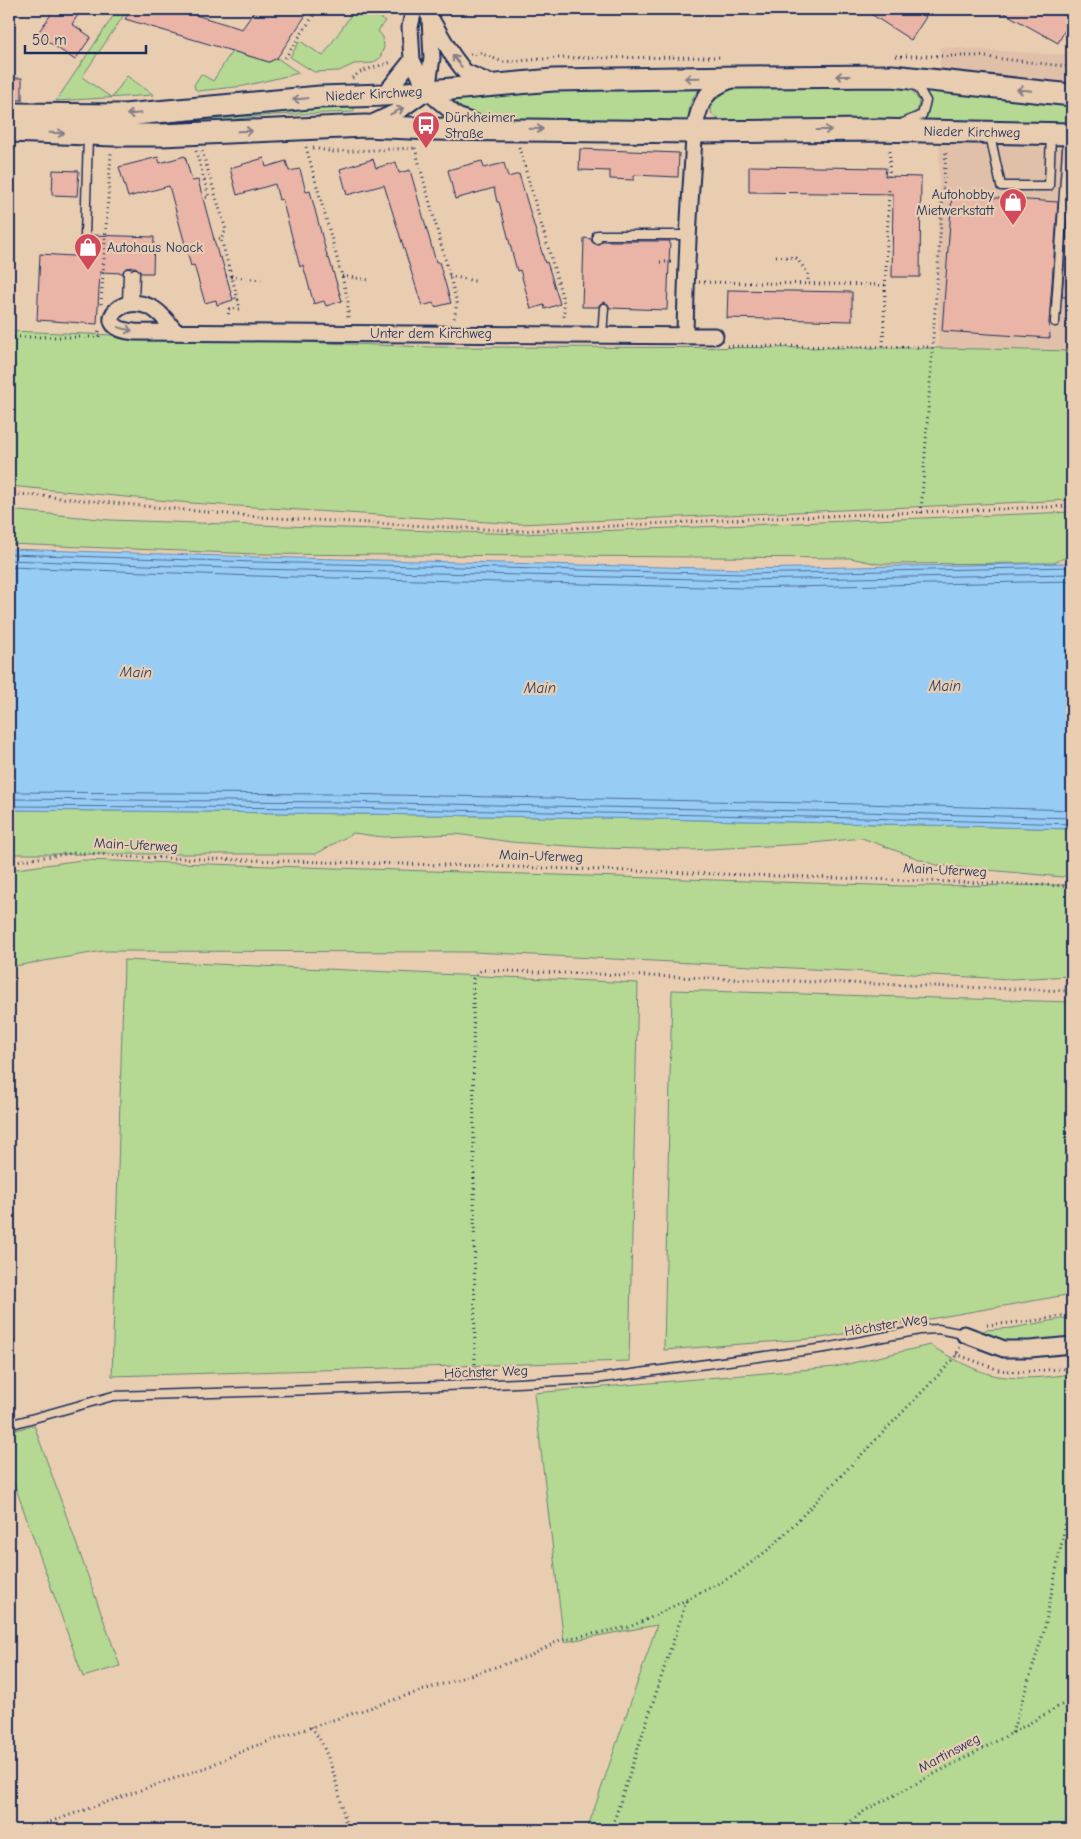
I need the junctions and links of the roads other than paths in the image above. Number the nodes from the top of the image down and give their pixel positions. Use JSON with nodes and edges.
{"nodes":[{"id":1,"x":414,"y":9,"type":"edge"},
{"id":2,"x":428,"y":14,"type":"edge"},
{"id":3,"x":412,"y":60,"type":"junction"},
{"id":4,"x":892,"y":76,"type":"junction"},
{"id":5,"x":740,"y":77,"type":"junction"},
{"id":6,"x":497,"y":86,"type":"junction"},
{"id":7,"x":427,"y":92,"type":"junction"},
{"id":8,"x":384,"y":95,"type":"junction"},
{"id":9,"x":1072,"y":95,"type":"edge"},
{"id":10,"x":9,"y":114,"type":"edge"},
{"id":11,"x":709,"y":122,"type":"junction"},
{"id":12,"x":161,"y":123,"type":"junction"},
{"id":13,"x":365,"y":126,"type":"junction"},
{"id":14,"x":490,"y":129,"type":"junction"},
{"id":15,"x":872,"y":130,"type":"junction"},
{"id":16,"x":9,"y":131,"type":"edge"},
{"id":17,"x":990,"y":133,"type":"junction"},
{"id":18,"x":88,"y":134,"type":"junction"},
{"id":19,"x":1064,"y":134,"type":"edge"},
{"id":20,"x":688,"y":235,"type":"junction"},
{"id":21,"x":85,"y":236,"type":"dead end"},
{"id":22,"x":597,"y":239,"type":"dead end"},
{"id":23,"x":132,"y":273,"type":"dead end"},
{"id":24,"x":130,"y":304,"type":"junction"},
{"id":25,"x":604,"y":308,"type":"dead end"},
{"id":26,"x":1055,"y":322,"type":"dead end"},
{"id":27,"x":176,"y":332,"type":"junction"},
{"id":28,"x":685,"y":334,"type":"junction"},
{"id":29,"x":602,"y":335,"type":"junction"},
{"id":30,"x":715,"y":336,"type":"road end"},
{"id":31,"x":964,"y":1334,"type":"joint"},
{"id":32,"x":1072,"y":1345,"type":"edge"},
{"id":33,"x":9,"y":1425,"type":"edge"}],
"edges":[{"from":1,"to":3,"type":"street"},
{"from":6,"to":2,"type":"street","one_way":true},
{"from":2,"to":7,"type":"street"},
{"from":3,"to":7,"type":"street"},
{"from":3,"to":8,"type":"street"},
{"from":4,"to":5,"type":"main road","name":"Nieder Kirchweg","one_way":true},
{"from":9,"to":4,"type":"main road","name":"Nieder Kirchweg","one_way":true},
{"from":4,"to":15,"type":"lane","name":"Nieder Kirchweg"},
{"from":5,"to":6,"type":"main road","name":"Nieder Kirchweg","one_way":true},
{"from":5,"to":11,"type":"street","name":"Nieder Kirchweg"},
{"from":6,"to":7,"type":"main road","name":"Nieder Kirchweg"},
{"from":7,"to":8,"type":"main road","name":"Nieder Kirchweg"},
{"from":13,"to":7,"type":"street","one_way":true},
{"from":7,"to":14,"type":"street"},
{"from":8,"to":12,"type":"main road","name":"Nieder Kirchweg","one_way":true},
{"from":12,"to":10,"type":"main road","name":"Nieder Kirchweg","one_way":true},
{"from":14,"to":11,"type":"main road","name":"Nieder Kirchweg","one_way":true},
{"from":11,"to":15,"type":"main road","name":"Nieder Kirchweg","one_way":true},
{"from":11,"to":20,"type":"street"},
{"from":12,"to":13,"type":"main road","name":"Nieder Kirchweg","one_way":true},
{"from":12,"to":18,"type":"main road","name":"Nieder Kirchweg"},
{"from":13,"to":14,"type":"main road","name":"Nieder Kirchweg"},
{"from":15,"to":17,"type":"main road","name":"Nieder Kirchweg"},
{"from":16,"to":18,"type":"main road","name":"Nieder Kirchweg","one_way":true},
{"from":17,"to":19,"type":"main road","name":"Nieder Kirchweg"},
{"from":17,"to":19,"type":"lane"},
{"from":18,"to":21,"type":"lane"},
{"from":19,"to":26,"type":"lane"},
{"from":20,"to":22,"type":"lane"},
{"from":20,"to":28,"type":"street"},
{"from":23,"to":24,"type":"lane"},
{"from":24,"to":27,"type":"street"},
{"from":24,"to":27,"type":"street","name":"Unter dem Kirchweg","one_way":true},
{"from":25,"to":29,"type":"lane"},
{"from":27,"to":29,"type":"street","name":"Unter dem Kirchweg"},
{"from":28,"to":29,"type":"street","name":"Unter dem Kirchweg"},
{"from":28,"to":30,"type":"street","name":"Unter dem Kirchweg"},
{"from":31,"to":32,"type":"street"},
{"from":31,"to":33,"type":"lane","name":"Höchster Weg"}]}
